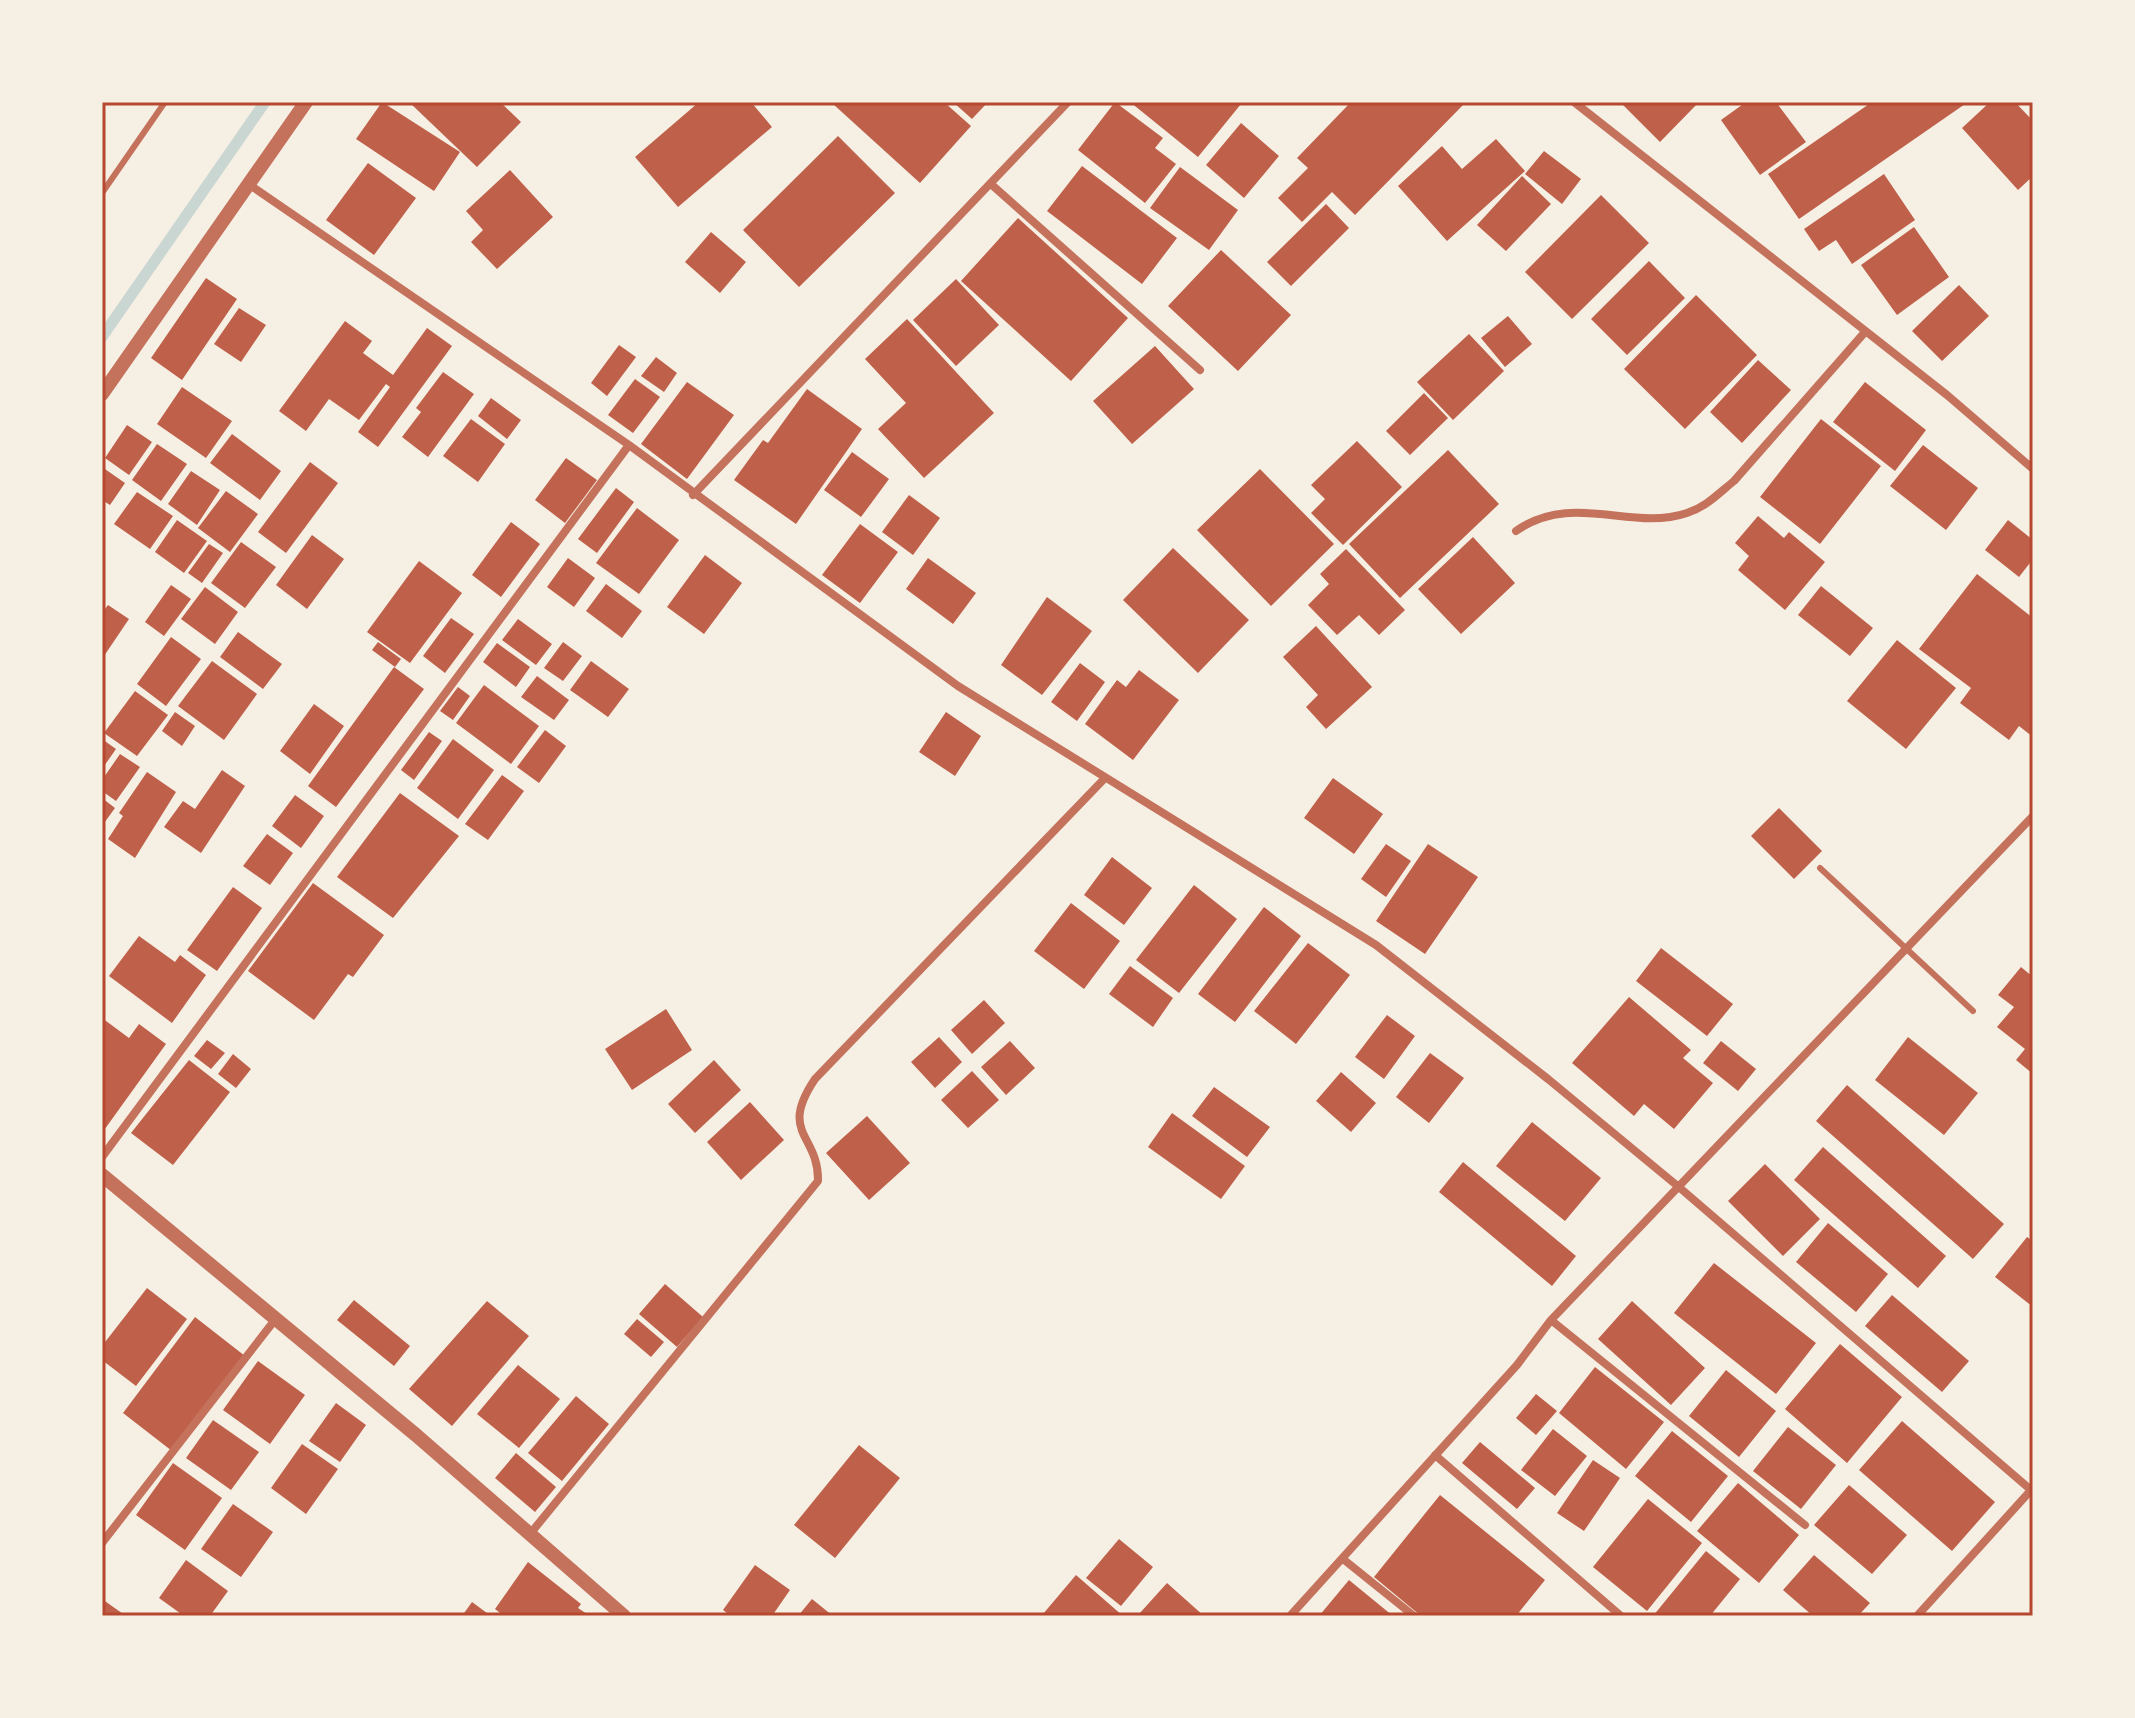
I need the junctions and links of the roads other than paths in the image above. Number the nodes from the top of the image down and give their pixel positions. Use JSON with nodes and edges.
{"nodes":[{"id":1,"x":165,"y":102,"type":"edge"},
{"id":2,"x":306,"y":102,"type":"edge"},
{"id":3,"x":1068,"y":102,"type":"edge"},
{"id":4,"x":1574,"y":102,"type":"edge"},
{"id":5,"x":247,"y":183,"type":"junction"},
{"id":6,"x":992,"y":185,"type":"junction"},
{"id":7,"x":102,"y":193,"type":"edge"},
{"id":8,"x":1865,"y":332,"type":"junction"},
{"id":9,"x":1200,"y":370,"type":"dead end"},
{"id":10,"x":102,"y":394,"type":"edge"},
{"id":11,"x":629,"y":445,"type":"junction"},
{"id":12,"x":2033,"y":469,"type":"edge"},
{"id":13,"x":693,"y":495,"type":"junction"},
{"id":14,"x":1516,"y":531,"type":"dead end"},
{"id":15,"x":1105,"y":778,"type":"junction"},
{"id":16,"x":2033,"y":816,"type":"edge"},
{"id":17,"x":1820,"y":868,"type":"dead end"},
{"id":18,"x":1904,"y":950,"type":"junction"},
{"id":19,"x":1973,"y":1011,"type":"dead end"},
{"id":20,"x":102,"y":1157,"type":"edge"},
{"id":21,"x":102,"y":1175,"type":"edge"},
{"id":22,"x":1680,"y":1188,"type":"junction"},
{"id":23,"x":1551,"y":1320,"type":"junction"},
{"id":24,"x":274,"y":1321,"type":"junction"},
{"id":25,"x":1435,"y":1455,"type":"junction"},
{"id":26,"x":2032,"y":1489,"type":"edge"},
{"id":27,"x":1805,"y":1525,"type":"dead end"},
{"id":28,"x":529,"y":1535,"type":"junction"},
{"id":29,"x":102,"y":1543,"type":"edge"},
{"id":30,"x":1343,"y":1559,"type":"junction"},
{"id":31,"x":624,"y":1616,"type":"edge"},
{"id":32,"x":1290,"y":1616,"type":"edge"},
{"id":33,"x":1414,"y":1616,"type":"edge"},
{"id":34,"x":1621,"y":1616,"type":"edge"},
{"id":35,"x":1917,"y":1616,"type":"edge"}],
"edges":[{"from":1,"to":7,"type":"lane"},
{"from":2,"to":5,"type":"street"},
{"from":3,"to":6,"type":"street"},
{"from":4,"to":8,"type":"street"},
{"from":5,"to":10,"type":"street"},
{"from":5,"to":11,"type":"street"},
{"from":6,"to":9,"type":"street"},
{"from":6,"to":13,"type":"street"},
{"from":8,"to":12,"type":"street"},
{"from":8,"to":14,"type":"street"},
{"from":11,"to":13,"type":"street"},
{"from":11,"to":20,"type":"street"},
{"from":13,"to":15,"type":"street"},
{"from":15,"to":22,"type":"street"},
{"from":15,"to":28,"type":"street"},
{"from":16,"to":18,"type":"street"},
{"from":17,"to":18,"type":"lane"},
{"from":18,"to":19,"type":"lane"},
{"from":18,"to":22,"type":"street"},
{"from":21,"to":24,"type":"street"},
{"from":22,"to":23,"type":"street"},
{"from":22,"to":26,"type":"street"},
{"from":23,"to":25,"type":"street"},
{"from":23,"to":27,"type":"street"},
{"from":24,"to":28,"type":"street"},
{"from":24,"to":29,"type":"street"},
{"from":25,"to":30,"type":"street"},
{"from":25,"to":34,"type":"street"},
{"from":26,"to":35,"type":"street"},
{"from":28,"to":31,"type":"street"},
{"from":30,"to":32,"type":"street"},
{"from":30,"to":33,"type":"street"}]}
